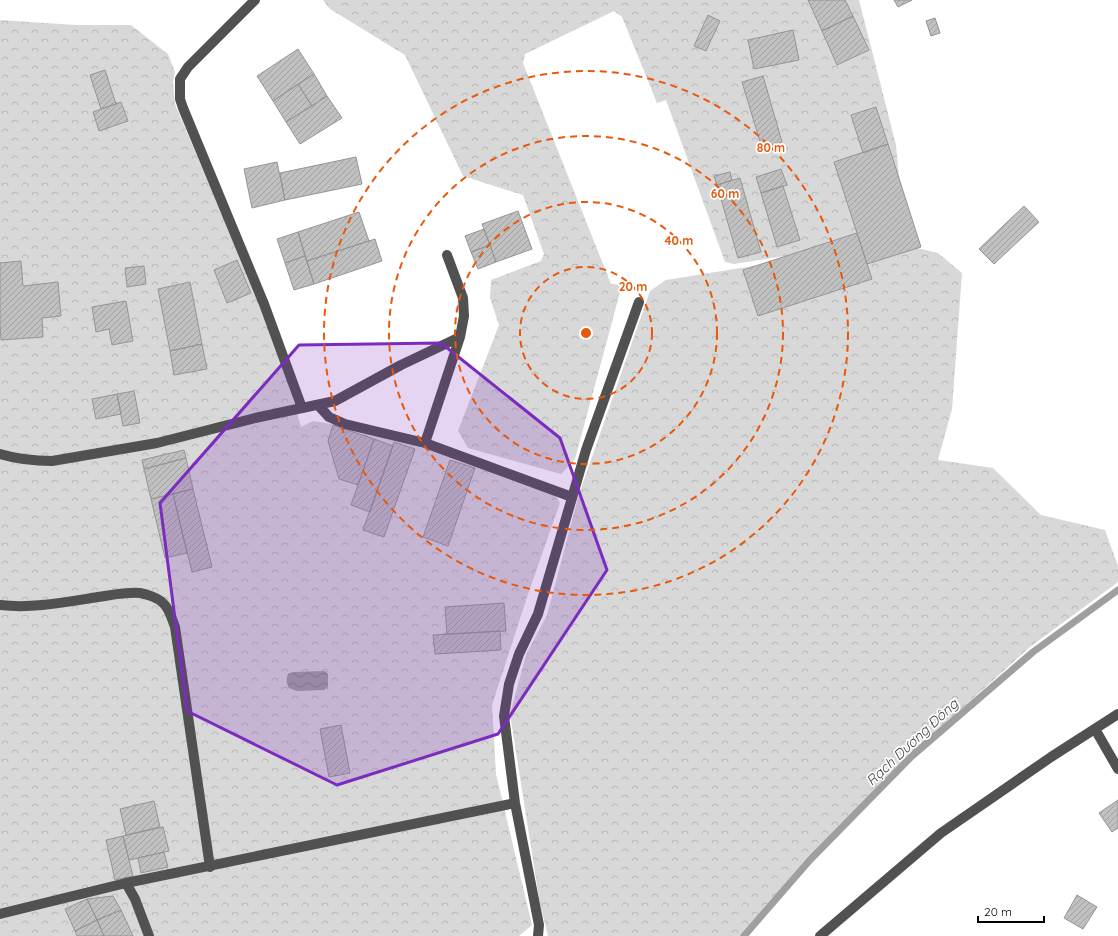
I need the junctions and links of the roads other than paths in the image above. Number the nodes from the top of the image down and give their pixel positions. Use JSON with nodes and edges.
{"nodes":[{"id":1,"x":255,"y":0,"type":"edge"},
{"id":2,"x":447,"y":255,"type":"dead end"},
{"id":3,"x":639,"y":302,"type":"dead end"},
{"id":4,"x":460,"y":337,"type":"junction"},
{"id":5,"x":318,"y":405,"type":"junction"},
{"id":6,"x":302,"y":408,"type":"junction"},
{"id":7,"x":425,"y":443,"type":"junction"},
{"id":8,"x":0,"y":454,"type":"edge"},
{"id":9,"x":572,"y":497,"type":"junction"},
{"id":10,"x":0,"y":606,"type":"edge"},
{"id":11,"x":1118,"y":714,"type":"edge"},
{"id":12,"x":1095,"y":729,"type":"junction"},
{"id":13,"x":1118,"y":769,"type":"edge"},
{"id":14,"x":515,"y":803,"type":"junction"},
{"id":15,"x":210,"y":867,"type":"junction"},
{"id":16,"x":126,"y":884,"type":"junction"},
{"id":17,"x":0,"y":914,"type":"edge"},
{"id":18,"x":149,"y":936,"type":"edge"},
{"id":19,"x":538,"y":936,"type":"edge"},
{"id":20,"x":820,"y":936,"type":"edge"}],
"edges":[{"from":1,"to":6,"type":"street"},
{"from":2,"to":4,"type":"street"},
{"from":3,"to":9,"type":"street"},
{"from":4,"to":5,"type":"street"},
{"from":4,"to":7,"type":"street"},
{"from":5,"to":6,"type":"street"},
{"from":5,"to":7,"type":"street"},
{"from":6,"to":8,"type":"street"},
{"from":7,"to":9,"type":"street"},
{"from":9,"to":14,"type":"street"},
{"from":10,"to":15,"type":"street"},
{"from":11,"to":12,"type":"street"},
{"from":12,"to":13,"type":"street"},
{"from":12,"to":20,"type":"street"},
{"from":14,"to":15,"type":"street"},
{"from":14,"to":19,"type":"street"},
{"from":15,"to":16,"type":"street"},
{"from":16,"to":17,"type":"street"},
{"from":16,"to":18,"type":"street"}]}
